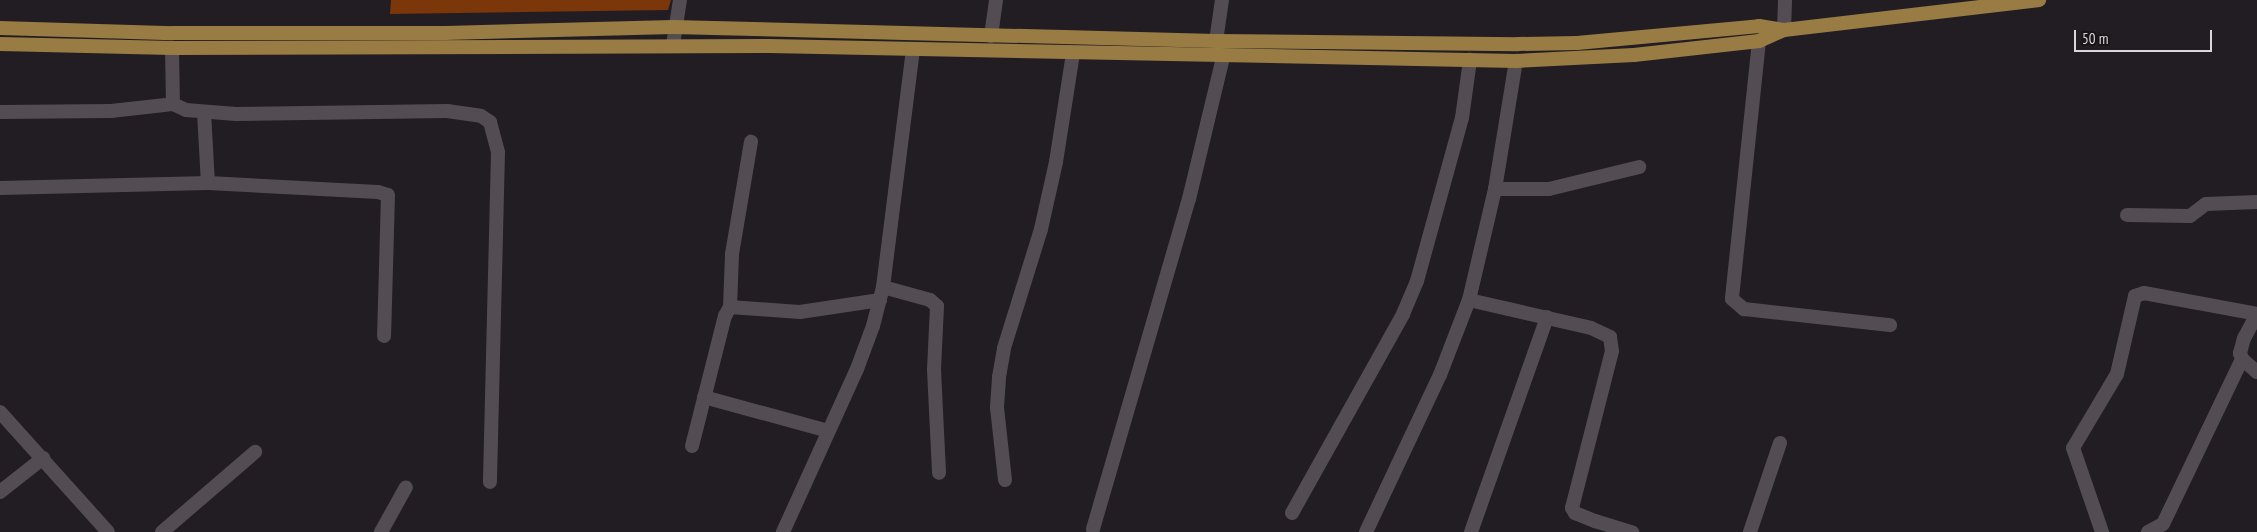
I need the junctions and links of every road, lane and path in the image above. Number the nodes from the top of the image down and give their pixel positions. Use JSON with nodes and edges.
{"nodes":[{"id":1,"x":680,"y":0,"type":"edge"},
{"id":2,"x":996,"y":0,"type":"edge"},
{"id":3,"x":1222,"y":0,"type":"edge"},
{"id":4,"x":1786,"y":0,"type":"edge"},
{"id":5,"x":2040,"y":0,"type":"edge"},
{"id":6,"x":673,"y":27,"type":"junction"},
{"id":7,"x":0,"y":28,"type":"edge"},
{"id":8,"x":1784,"y":30,"type":"junction"},
{"id":9,"x":991,"y":36,"type":"junction"},
{"id":10,"x":1759,"y":41,"type":"junction"},
{"id":11,"x":1216,"y":42,"type":"junction"},
{"id":12,"x":0,"y":44,"type":"edge"},
{"id":13,"x":672,"y":45,"type":"junction"},
{"id":14,"x":172,"y":48,"type":"junction"},
{"id":15,"x":913,"y":50,"type":"junction"},
{"id":16,"x":1073,"y":54,"type":"junction"},
{"id":17,"x":1223,"y":57,"type":"junction"},
{"id":18,"x":1470,"y":60,"type":"junction"},
{"id":19,"x":1516,"y":61,"type":"junction"},
{"id":20,"x":173,"y":104,"type":"junction"},
{"id":21,"x":0,"y":112,"type":"edge"},
{"id":22,"x":204,"y":112,"type":"junction"},
{"id":23,"x":751,"y":142,"type":"dead end"},
{"id":24,"x":1639,"y":167,"type":"dead end"},
{"id":25,"x":208,"y":183,"type":"junction"},
{"id":26,"x":0,"y":188,"type":"edge"},
{"id":27,"x":1495,"y":189,"type":"junction"},
{"id":28,"x":2257,"y":202,"type":"edge"},
{"id":29,"x":2127,"y":215,"type":"dead end"},
{"id":30,"x":881,"y":293,"type":"junction"},
{"id":31,"x":1469,"y":300,"type":"junction"},
{"id":32,"x":730,"y":307,"type":"junction"},
{"id":33,"x":2257,"y":314,"type":"edge"},
{"id":34,"x":1546,"y":317,"type":"junction"},
{"id":35,"x":1890,"y":325,"type":"dead end"},
{"id":36,"x":384,"y":336,"type":"dead end"},
{"id":37,"x":2242,"y":359,"type":"junction"},
{"id":38,"x":2257,"y":372,"type":"edge"},
{"id":39,"x":704,"y":397,"type":"junction"},
{"id":40,"x":0,"y":412,"type":"edge"},
{"id":41,"x":828,"y":432,"type":"junction"},
{"id":42,"x":1780,"y":443,"type":"dead end"},
{"id":43,"x":692,"y":446,"type":"dead end"},
{"id":44,"x":255,"y":452,"type":"dead end"},
{"id":45,"x":43,"y":458,"type":"junction"},
{"id":46,"x":939,"y":473,"type":"dead end"},
{"id":47,"x":1005,"y":480,"type":"dead end"},
{"id":48,"x":490,"y":482,"type":"dead end"},
{"id":49,"x":406,"y":487,"type":"dead end"},
{"id":50,"x":0,"y":492,"type":"edge"},
{"id":51,"x":1292,"y":513,"type":"dead end"},
{"id":52,"x":1094,"y":529,"type":"dead end"},
{"id":53,"x":108,"y":532,"type":"edge"},
{"id":54,"x":162,"y":532,"type":"edge"},
{"id":55,"x":380,"y":532,"type":"edge"},
{"id":56,"x":783,"y":532,"type":"edge"},
{"id":57,"x":1366,"y":532,"type":"edge"},
{"id":58,"x":1471,"y":532,"type":"edge"},
{"id":59,"x":1632,"y":532,"type":"edge"},
{"id":60,"x":1750,"y":532,"type":"edge"},
{"id":61,"x":2102,"y":532,"type":"edge"},
{"id":62,"x":2148,"y":532,"type":"edge"}],
"edges":[{"from":1,"to":6,"type":"street"},
{"from":2,"to":9,"type":"street"},
{"from":3,"to":11,"type":"street"},
{"from":4,"to":8,"type":"street"},
{"from":5,"to":8,"type":"main road"},
{"from":6,"to":7,"type":"main road"},
{"from":6,"to":9,"type":"main road"},
{"from":6,"to":13,"type":"street"},
{"from":8,"to":10,"type":"main road"},
{"from":8,"to":11,"type":"main road"},
{"from":9,"to":11,"type":"main road"},
{"from":10,"to":19,"type":"main road"},
{"from":10,"to":35,"type":"street"},
{"from":12,"to":14,"type":"main road"},
{"from":13,"to":14,"type":"main road"},
{"from":13,"to":15,"type":"main road"},
{"from":14,"to":20,"type":"street"},
{"from":15,"to":16,"type":"main road"},
{"from":15,"to":30,"type":"street"},
{"from":16,"to":17,"type":"main road"},
{"from":16,"to":47,"type":"street"},
{"from":17,"to":18,"type":"main road"},
{"from":17,"to":52,"type":"street"},
{"from":18,"to":19,"type":"main road"},
{"from":18,"to":51,"type":"street"},
{"from":19,"to":27,"type":"street"},
{"from":20,"to":21,"type":"street"},
{"from":20,"to":22,"type":"street"},
{"from":22,"to":25,"type":"street"},
{"from":22,"to":48,"type":"street"},
{"from":23,"to":32,"type":"street"},
{"from":24,"to":27,"type":"street"},
{"from":25,"to":26,"type":"street"},
{"from":25,"to":36,"type":"street"},
{"from":27,"to":31,"type":"street"},
{"from":28,"to":29,"type":"street"},
{"from":30,"to":32,"type":"street"},
{"from":30,"to":41,"type":"street"},
{"from":30,"to":46,"type":"street"},
{"from":31,"to":34,"type":"street"},
{"from":31,"to":57,"type":"street"},
{"from":32,"to":39,"type":"street"},
{"from":33,"to":37,"type":"street"},
{"from":33,"to":61,"type":"street"},
{"from":34,"to":58,"type":"street"},
{"from":34,"to":59,"type":"street"},
{"from":37,"to":38,"type":"street"},
{"from":37,"to":62,"type":"street"},
{"from":39,"to":41,"type":"street"},
{"from":39,"to":43,"type":"street"},
{"from":40,"to":45,"type":"street"},
{"from":41,"to":56,"type":"street"},
{"from":42,"to":60,"type":"street"},
{"from":44,"to":54,"type":"street"},
{"from":45,"to":50,"type":"street"},
{"from":45,"to":53,"type":"street"},
{"from":49,"to":55,"type":"street"}]}
